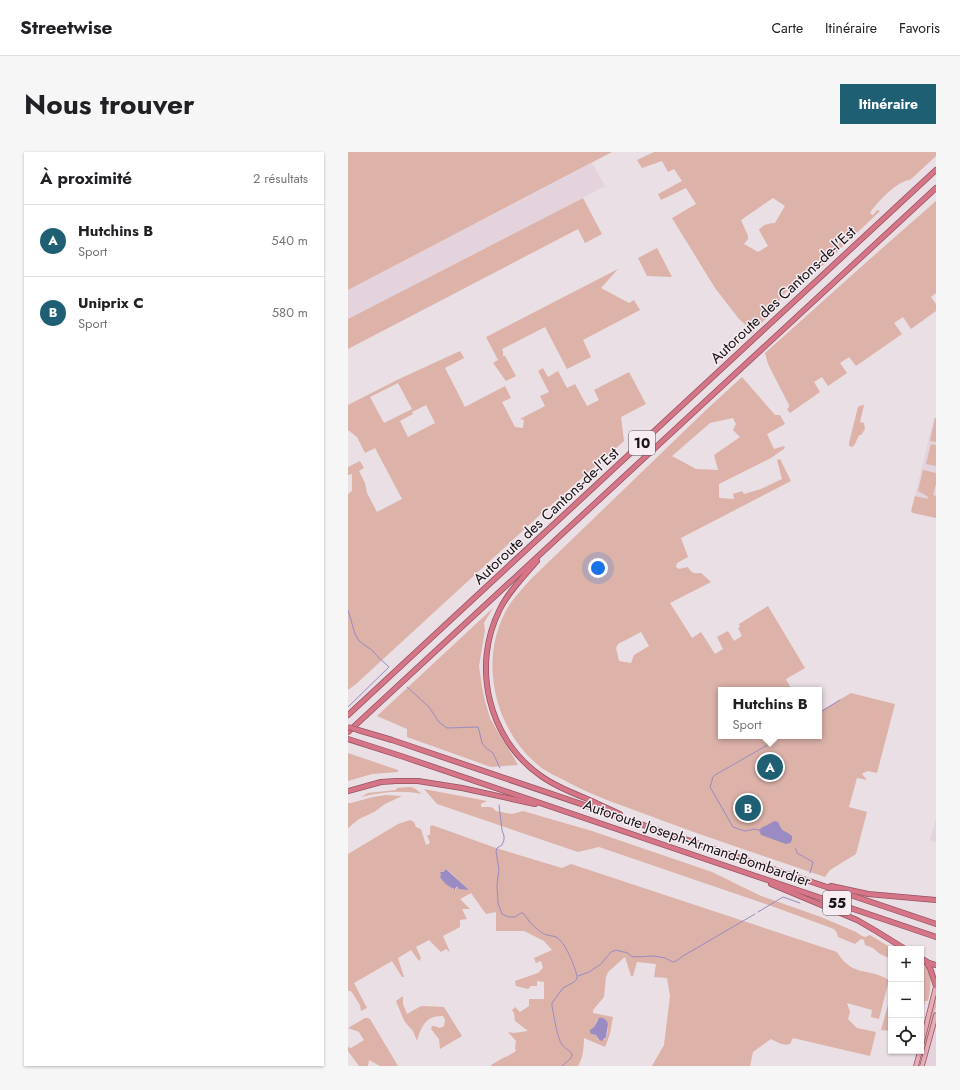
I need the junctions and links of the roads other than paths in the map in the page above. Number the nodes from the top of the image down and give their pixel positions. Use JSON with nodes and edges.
{"nodes":[{"id":1,"x":936,"y":170,"type":"edge"},
{"id":2,"x":936,"y":188,"type":"edge"},
{"id":3,"x":547,"y":548,"type":"junction"},
{"id":4,"x":348,"y":715,"type":"edge"},
{"id":5,"x":348,"y":727,"type":"edge"},
{"id":6,"x":348,"y":732,"type":"edge"},
{"id":7,"x":348,"y":739,"type":"edge"},
{"id":8,"x":348,"y":791,"type":"edge"},
{"id":9,"x":564,"y":811,"type":"junction"},
{"id":10,"x":644,"y":825,"type":"junction"},
{"id":11,"x":738,"y":870,"type":"junction"},
{"id":12,"x":806,"y":880,"type":"junction"},
{"id":13,"x":936,"y":900,"type":"edge"},
{"id":14,"x":936,"y":924,"type":"edge"},
{"id":15,"x":936,"y":937,"type":"edge"},
{"id":16,"x":901,"y":946,"type":"edge"},
{"id":17,"x":926,"y":962,"type":"joint"},
{"id":18,"x":936,"y":965,"type":"edge"},
{"id":19,"x":936,"y":986,"type":"edge"},
{"id":20,"x":936,"y":1015,"type":"edge"},
{"id":21,"x":924,"y":1034,"type":"edge"},
{"id":22,"x":919,"y":1054,"type":"edge"},
{"id":23,"x":916,"y":1066,"type":"edge"},
{"id":24,"x":922,"y":1066,"type":"edge"}],
"edges":[{"from":1,"to":4,"type":"highway","name":"Autoroute des Cantons-de-l'Est","number":"10"},
{"from":2,"to":3,"type":"highway","name":"Autoroute des Cantons-de-l'Est","number":"10"},
{"from":3,"to":6,"type":"highway","name":"Autoroute des Cantons-de-l'Est","number":"10"},
{"from":3,"to":10,"type":"highway"},
{"from":5,"to":10,"type":"highway","bridge":true},
{"from":7,"to":9,"type":"highway"},
{"from":8,"to":9,"type":"highway"},
{"from":9,"to":11,"type":"highway","name":"Autoroute Joseph-Armand-Bombardier","number":"55"},
{"from":10,"to":12,"type":"highway","name":"Autoroute Joseph-Armand-Bombardier","number":"55"},
{"from":11,"to":15,"type":"highway","name":"Autoroute Joseph-Armand-Bombardier","number":"55"},
{"from":11,"to":16,"type":"highway"},
{"from":12,"to":13,"type":"highway"},
{"from":12,"to":14,"type":"highway","name":"Autoroute Joseph-Armand-Bombardier","number":"55"},
{"from":17,"to":18,"type":"highway"},
{"from":17,"to":19,"type":"highway"},
{"from":19,"to":21,"type":"main road"},
{"from":20,"to":24,"type":"main road"},
{"from":22,"to":23,"type":"main road"}]}
